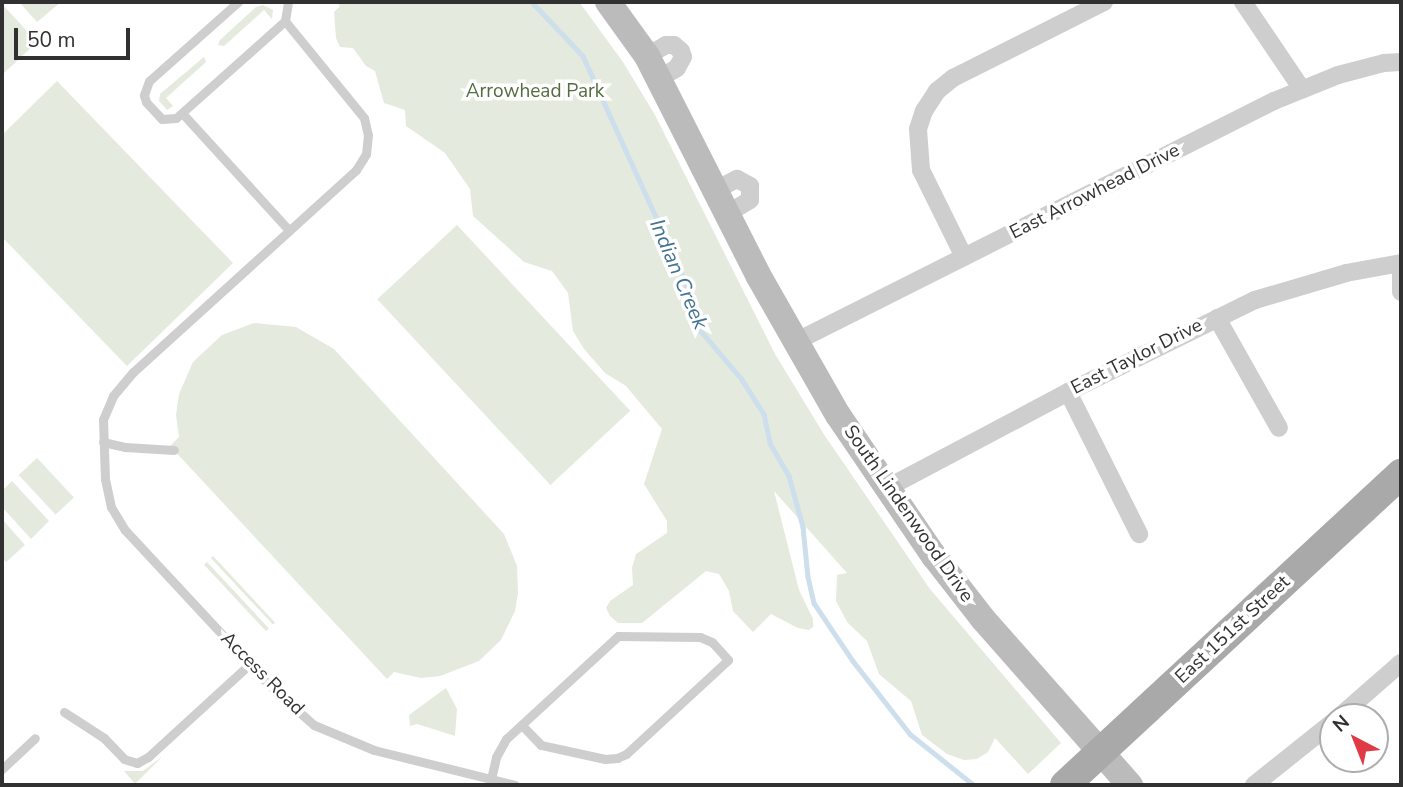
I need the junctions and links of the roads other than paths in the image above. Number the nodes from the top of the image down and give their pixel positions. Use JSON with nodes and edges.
{"nodes":[{"id":1,"x":238,"y":2,"type":"edge"},
{"id":2,"x":288,"y":2,"type":"edge"},
{"id":3,"x":608,"y":2,"type":"edge"},
{"id":4,"x":1104,"y":2,"type":"edge"},
{"id":5,"x":1243,"y":2,"type":"edge"},
{"id":6,"x":285,"y":21,"type":"junction"},
{"id":7,"x":1401,"y":62,"type":"edge"},
{"id":8,"x":1302,"y":89,"type":"junction"},
{"id":9,"x":182,"y":113,"type":"junction"},
{"id":10,"x":289,"y":230,"type":"junction"},
{"id":11,"x":964,"y":257,"type":"junction"},
{"id":12,"x":1401,"y":263,"type":"edge"},
{"id":13,"x":1401,"y":270,"type":"edge"},
{"id":14,"x":1401,"y":292,"type":"edge"},
{"id":15,"x":1217,"y":318,"type":"junction"},
{"id":16,"x":795,"y":342,"type":"junction"},
{"id":17,"x":1068,"y":392,"type":"junction"},
{"id":18,"x":1279,"y":428,"type":"dead end"},
{"id":19,"x":103,"y":442,"type":"junction"},
{"id":20,"x":174,"y":450,"type":"dead end"},
{"id":21,"x":1401,"y":474,"type":"edge"},
{"id":22,"x":887,"y":488,"type":"junction"},
{"id":23,"x":1139,"y":534,"type":"dead end"},
{"id":24,"x":1401,"y":663,"type":"edge"},
{"id":25,"x":250,"y":664,"type":"junction"},
{"id":26,"x":1355,"y":703,"type":"edge"},
{"id":27,"x":64,"y":712,"type":"dead end"},
{"id":28,"x":522,"y":725,"type":"junction"},
{"id":29,"x":1319,"y":733,"type":"edge"},
{"id":30,"x":35,"y":738,"type":"dead end"},
{"id":31,"x":1101,"y":752,"type":"junction"},
{"id":32,"x":2,"y":769,"type":"edge"},
{"id":33,"x":491,"y":779,"type":"junction"},
{"id":34,"x":515,"y":785,"type":"edge"},
{"id":35,"x":1065,"y":785,"type":"edge"},
{"id":36,"x":1130,"y":785,"type":"edge"},
{"id":37,"x":1254,"y":785,"type":"edge"}],
"edges":[{"from":1,"to":9,"type":"lane"},
{"from":2,"to":6,"type":"lane"},
{"from":3,"to":16,"type":"street","name":"South Lindenwood Drive"},
{"from":4,"to":11,"type":"street"},
{"from":5,"to":8,"type":"street"},
{"from":6,"to":9,"type":"lane"},
{"from":6,"to":10,"type":"lane","name":"Access Road"},
{"from":7,"to":8,"type":"street","name":"East Arrowhead Drive"},
{"from":8,"to":11,"type":"street","name":"East Arrowhead Drive"},
{"from":9,"to":10,"type":"lane"},
{"from":10,"to":19,"type":"lane","name":"Access Road"},
{"from":11,"to":16,"type":"street","name":"East Arrowhead Drive"},
{"from":12,"to":15,"type":"street","name":"East Taylor Drive"},
{"from":13,"to":14,"type":"street"},
{"from":15,"to":17,"type":"street","name":"East Taylor Drive"},
{"from":15,"to":18,"type":"street"},
{"from":16,"to":22,"type":"street","name":"South Lindenwood Drive"},
{"from":17,"to":22,"type":"street","name":"East Taylor Drive"},
{"from":17,"to":23,"type":"street"},
{"from":19,"to":20,"type":"lane"},
{"from":19,"to":25,"type":"lane","name":"Access Road"},
{"from":21,"to":31,"type":"main road","name":"East 151st Street"},
{"from":22,"to":31,"type":"street","name":"South Lindenwood Drive"},
{"from":24,"to":26,"type":"street"},
{"from":25,"to":27,"type":"lane"},
{"from":25,"to":33,"type":"lane","name":"Access Road"},
{"from":28,"to":28,"type":"lane"},
{"from":28,"to":33,"type":"lane"},
{"from":29,"to":37,"type":"street"},
{"from":30,"to":32,"type":"lane"},
{"from":31,"to":35,"type":"main road","name":"East 151st Street"},
{"from":31,"to":36,"type":"street","name":"South Lindenwood Drive"},
{"from":33,"to":34,"type":"lane","name":"Access Road"}]}
